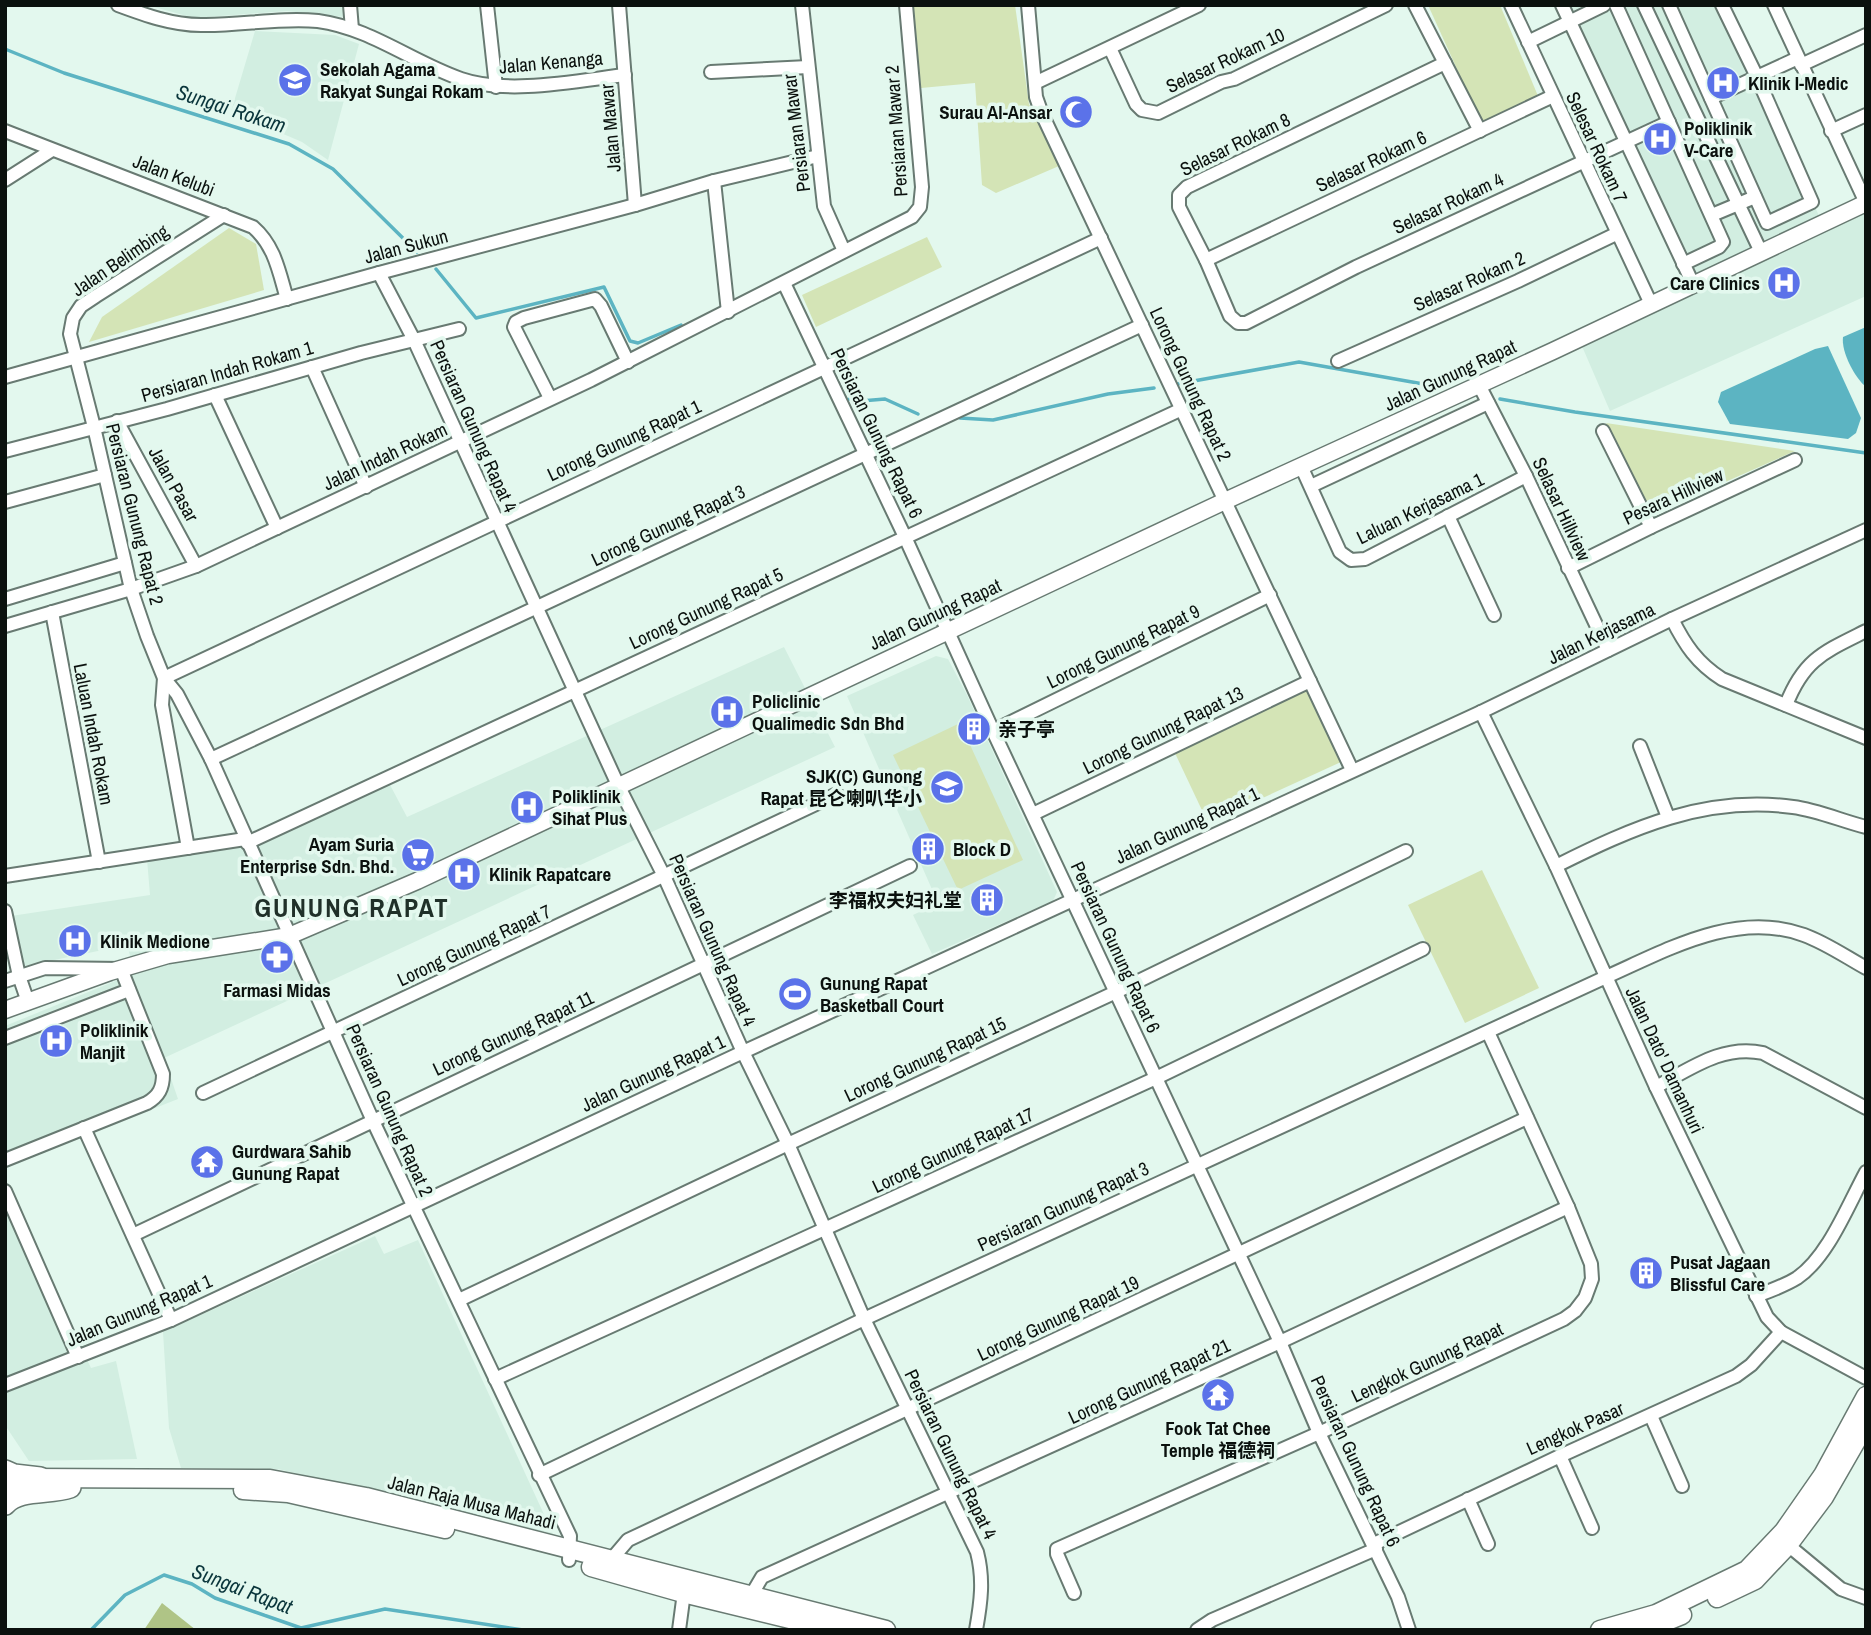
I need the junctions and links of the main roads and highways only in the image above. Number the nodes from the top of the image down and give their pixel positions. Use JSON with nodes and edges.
{"nodes":[{"id":1,"x":1866,"y":1396,"type":"edge"},
{"id":2,"x":1866,"y":1424,"type":"edge"},
{"id":3,"x":5,"y":1471,"type":"edge"},
{"id":4,"x":5,"y":1478,"type":"edge"},
{"id":5,"x":40,"y":1478,"type":"junction"},
{"id":6,"x":5,"y":1486,"type":"edge"},
{"id":7,"x":70,"y":1487,"type":"junction"},
{"id":8,"x":5,"y":1504,"type":"edge"},
{"id":9,"x":570,"y":1555,"type":"junction"},
{"id":10,"x":685,"y":1586,"type":"junction"},
{"id":11,"x":835,"y":1630,"type":"edge"},
{"id":12,"x":886,"y":1630,"type":"edge"},
{"id":13,"x":1600,"y":1630,"type":"edge"},
{"id":14,"x":1645,"y":1630,"type":"edge"}],
"edges":[{"from":1,"to":13,"type":"main road"},
{"from":2,"to":14,"type":"main road"},
{"from":3,"to":5,"type":"highway"},
{"from":4,"to":5,"type":"main road","name":"Jalan Raja Musa Mahadi"},
{"from":5,"to":9,"type":"main road","name":"Jalan Raja Musa Mahadi"},
{"from":6,"to":7,"type":"main road","name":"Jalan Raja Musa Mahadi"},
{"from":7,"to":8,"type":"highway"},
{"from":7,"to":9,"type":"main road","name":"Jalan Raja Musa Mahadi"},
{"from":9,"to":10,"type":"main road","name":"Jalan Raja Musa Mahadi"},
{"from":9,"to":10,"type":"main road","name":"Jalan Raja Musa Mahadi"},
{"from":10,"to":11,"type":"main road","name":"Jalan Raja Musa Mahadi"},
{"from":10,"to":12,"type":"main road","name":"Jalan Raja Musa Mahadi"}]}
